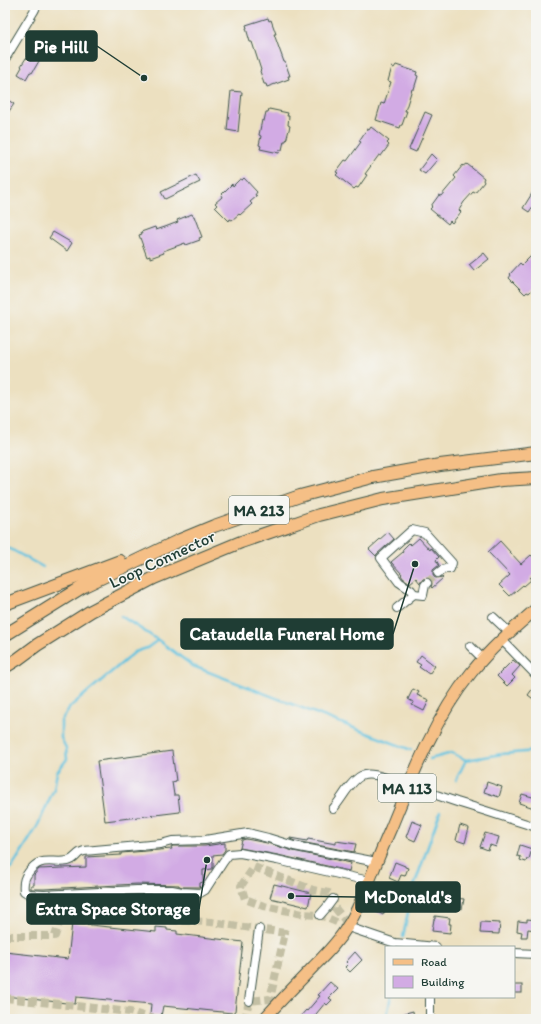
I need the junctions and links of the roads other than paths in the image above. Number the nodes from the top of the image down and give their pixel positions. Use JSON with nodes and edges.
{"nodes":[{"id":1,"x":37,"y":5,"type":"edge"},
{"id":2,"x":5,"y":59,"type":"edge"},
{"id":3,"x":536,"y":452,"type":"edge"},
{"id":4,"x":536,"y":478,"type":"edge"},
{"id":5,"x":180,"y":540,"type":"junction"},
{"id":6,"x":438,"y":573,"type":"tunnel mouth"},
{"id":7,"x":427,"y":583,"type":"tunnel mouth"},
{"id":8,"x":414,"y":594,"type":"junction"},
{"id":9,"x":5,"y":604,"type":"edge"},
{"id":10,"x":397,"y":608,"type":"dead end"},
{"id":11,"x":536,"y":609,"type":"edge"},
{"id":12,"x":493,"y":617,"type":"dead end"},
{"id":13,"x":5,"y":635,"type":"edge"},
{"id":14,"x":506,"y":636,"type":"junction"},
{"id":15,"x":470,"y":646,"type":"dead end"},
{"id":16,"x":483,"y":659,"type":"junction"},
{"id":17,"x":5,"y":667,"type":"edge"},
{"id":18,"x":536,"y":675,"type":"edge"},
{"id":19,"x":409,"y":785,"type":"junction"},
{"id":20,"x":333,"y":809,"type":"dead end"},
{"id":21,"x":536,"y":827,"type":"edge"},
{"id":22,"x":377,"y":862,"type":"junction"},
{"id":23,"x":369,"y":881,"type":"junction"},
{"id":24,"x":333,"y":899,"type":"dead end"},
{"id":25,"x":320,"y":915,"type":"dead end"},
{"id":26,"x":348,"y":927,"type":"junction"},
{"id":27,"x":259,"y":929,"type":"dead end"},
{"id":28,"x":421,"y":946,"type":"edge"},
{"id":29,"x":515,"y":953,"type":"edge"},
{"id":30,"x":536,"y":954,"type":"edge"},
{"id":31,"x":430,"y":998,"type":"edge"},
{"id":32,"x":249,"y":1001,"type":"dead end"},
{"id":33,"x":264,"y":1019,"type":"edge"},
{"id":34,"x":430,"y":1019,"type":"edge"}],
"edges":[{"from":1,"to":2,"type":"street"},
{"from":3,"to":5,"type":"highway","name":"Loop Connector","number":"MA 213"},
{"from":4,"to":17,"type":"highway","name":"Loop Connector","number":"MA 213"},
{"from":5,"to":9,"type":"highway"},
{"from":5,"to":13,"type":"highway","name":"Loop Connector","number":"MA 213"},
{"from":6,"to":8,"type":"street"},
{"from":7,"to":8,"type":"street"},
{"from":8,"to":10,"type":"street"},
{"from":11,"to":14,"type":"main road","number":"MA 113"},
{"from":12,"to":14,"type":"street"},
{"from":14,"to":16,"type":"main road","number":"MA 113"},
{"from":14,"to":18,"type":"street"},
{"from":15,"to":16,"type":"street"},
{"from":16,"to":19,"type":"main road","number":"MA 113"},
{"from":19,"to":20,"type":"street"},
{"from":19,"to":21,"type":"street"},
{"from":19,"to":22,"type":"main road","number":"MA 113"},
{"from":22,"to":23,"type":"main road","number":"MA 113"},
{"from":22,"to":23,"type":"street"},
{"from":23,"to":26,"type":"main road","number":"MA 113"},
{"from":24,"to":25,"type":"street"},
{"from":26,"to":28,"type":"street"},
{"from":26,"to":33,"type":"main road","number":"MA 113"},
{"from":27,"to":32,"type":"street"},
{"from":29,"to":30,"type":"street"},
{"from":31,"to":34,"type":"street"}]}
